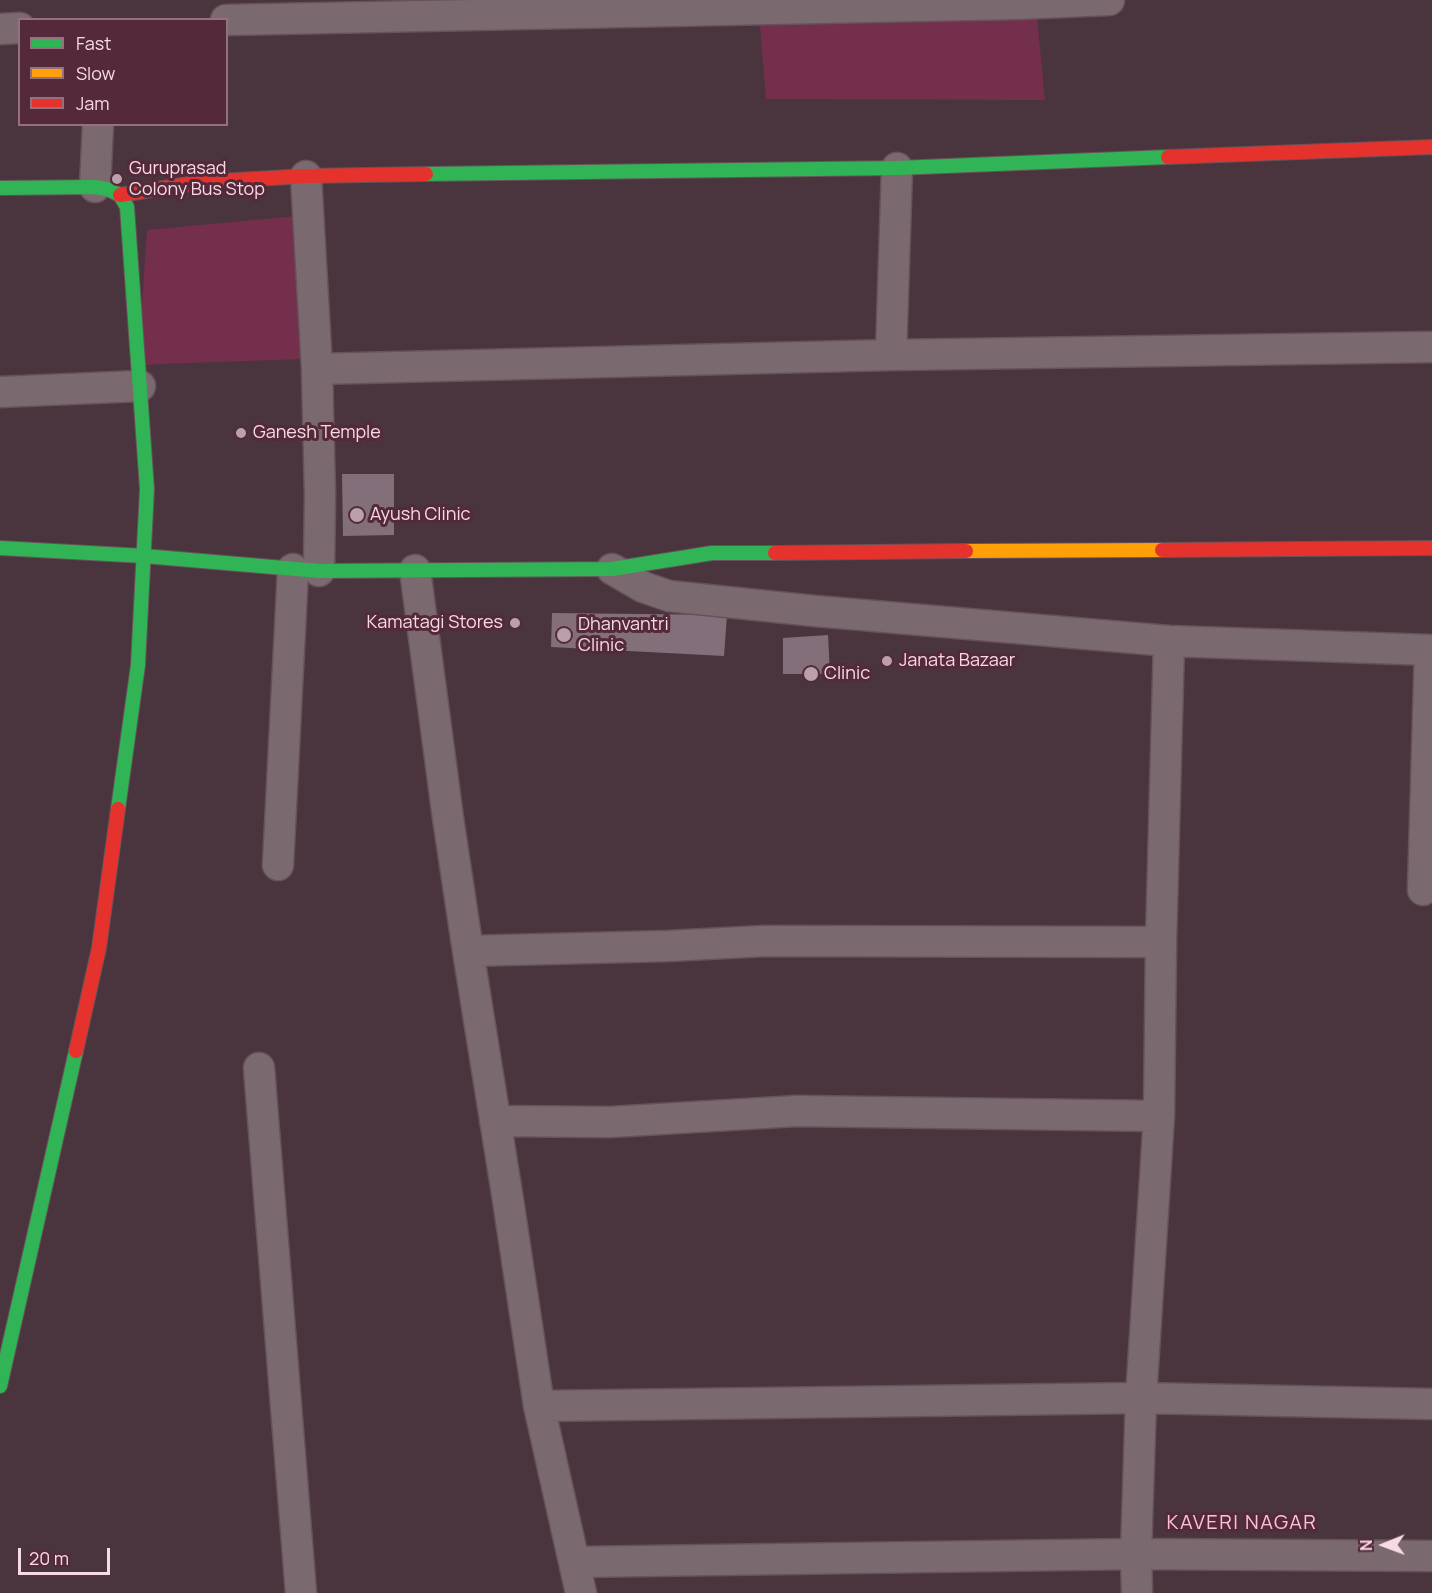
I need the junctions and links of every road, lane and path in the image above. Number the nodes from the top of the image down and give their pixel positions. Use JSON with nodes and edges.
{"nodes":[{"id":1,"x":1109,"y":0,"type":"edge"},
{"id":2,"x":228,"y":20,"type":"edge"},
{"id":3,"x":18,"y":28,"type":"edge"},
{"id":4,"x":0,"y":29,"type":"edge"},
{"id":5,"x":98,"y":126,"type":"edge"},
{"id":6,"x":1432,"y":147,"type":"edge"},
{"id":7,"x":897,"y":168,"type":"junction"},
{"id":8,"x":306,"y":176,"type":"junction"},
{"id":9,"x":0,"y":188,"type":"edge"},
{"id":10,"x":108,"y":191,"type":"junction"},
{"id":11,"x":1432,"y":347,"type":"edge"},
{"id":12,"x":891,"y":355,"type":"junction"},
{"id":13,"x":317,"y":369,"type":"junction"},
{"id":14,"x":140,"y":386,"type":"junction"},
{"id":15,"x":0,"y":392,"type":"edge"},
{"id":16,"x":0,"y":548,"type":"edge"},
{"id":17,"x":1432,"y":548,"type":"edge"},
{"id":18,"x":144,"y":556,"type":"junction"},
{"id":19,"x":612,"y":569,"type":"junction"},
{"id":20,"x":306,"y":570,"type":"junction"},
{"id":21,"x":415,"y":570,"type":"junction"},
{"id":22,"x":1169,"y":641,"type":"junction"},
{"id":23,"x":1431,"y":650,"type":"edge"},
{"id":24,"x":278,"y":865,"type":"dead end"},
{"id":25,"x":1423,"y":890,"type":"dead end"},
{"id":26,"x":1161,"y":942,"type":"junction"},
{"id":27,"x":468,"y":951,"type":"junction"},
{"id":28,"x":259,"y":1068,"type":"dead end"},
{"id":29,"x":1159,"y":1116,"type":"junction"},
{"id":30,"x":495,"y":1121,"type":"junction"},
{"id":31,"x":0,"y":1386,"type":"edge"},
{"id":32,"x":1141,"y":1398,"type":"junction"},
{"id":33,"x":1432,"y":1404,"type":"edge"},
{"id":34,"x":539,"y":1406,"type":"junction"},
{"id":35,"x":1136,"y":1554,"type":"junction"},
{"id":36,"x":1432,"y":1556,"type":"edge"},
{"id":37,"x":574,"y":1562,"type":"junction"},
{"id":38,"x":301,"y":1593,"type":"edge"},
{"id":39,"x":581,"y":1593,"type":"edge"},
{"id":40,"x":1137,"y":1593,"type":"edge"}],
"edges":[{"from":1,"to":2,"type":"street"},
{"from":3,"to":4,"type":"street"},
{"from":5,"to":10,"type":"street"},
{"from":6,"to":7,"type":"street"},
{"from":7,"to":8,"type":"street"},
{"from":7,"to":12,"type":"street"},
{"from":8,"to":10,"type":"street"},
{"from":8,"to":13,"type":"street"},
{"from":9,"to":10,"type":"street"},
{"from":10,"to":14,"type":"street"},
{"from":11,"to":12,"type":"street"},
{"from":12,"to":13,"type":"street"},
{"from":13,"to":20,"type":"street"},
{"from":14,"to":15,"type":"street"},
{"from":14,"to":18,"type":"street"},
{"from":16,"to":18,"type":"street"},
{"from":17,"to":19,"type":"street"},
{"from":18,"to":20,"type":"street"},
{"from":18,"to":31,"type":"street"},
{"from":19,"to":21,"type":"street"},
{"from":19,"to":22,"type":"street"},
{"from":20,"to":21,"type":"street"},
{"from":20,"to":24,"type":"street"},
{"from":21,"to":27,"type":"street"},
{"from":22,"to":23,"type":"street"},
{"from":22,"to":26,"type":"street"},
{"from":23,"to":25,"type":"street"},
{"from":26,"to":27,"type":"street"},
{"from":26,"to":29,"type":"street"},
{"from":27,"to":30,"type":"street"},
{"from":28,"to":38,"type":"street"},
{"from":29,"to":30,"type":"street"},
{"from":29,"to":32,"type":"street"},
{"from":30,"to":34,"type":"street"},
{"from":32,"to":33,"type":"street"},
{"from":32,"to":34,"type":"street"},
{"from":32,"to":35,"type":"street"},
{"from":34,"to":37,"type":"street"},
{"from":35,"to":36,"type":"street"},
{"from":35,"to":37,"type":"street"},
{"from":35,"to":40,"type":"street"},
{"from":37,"to":39,"type":"street"}]}
